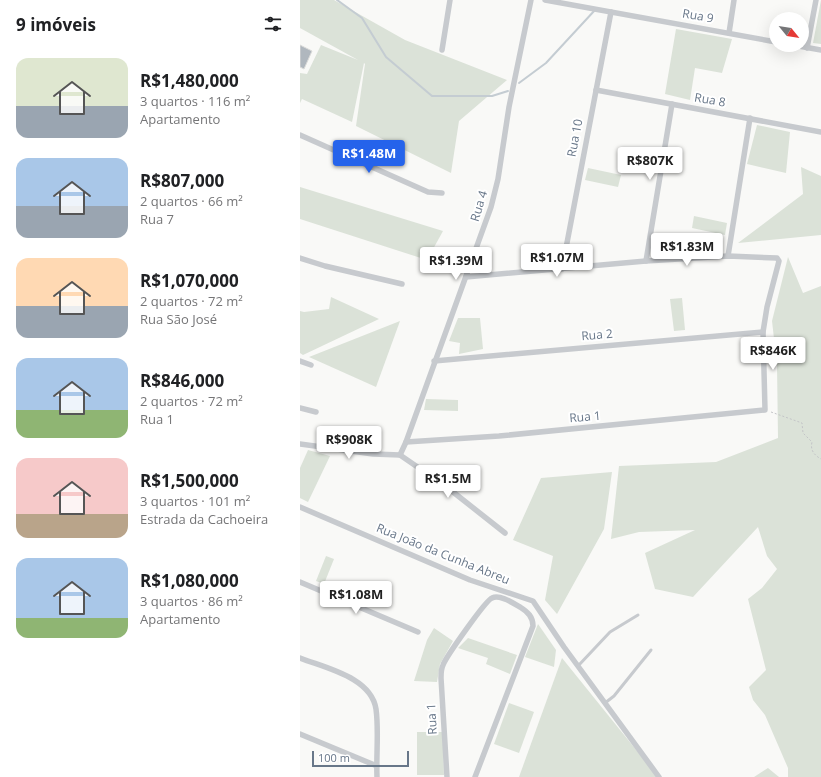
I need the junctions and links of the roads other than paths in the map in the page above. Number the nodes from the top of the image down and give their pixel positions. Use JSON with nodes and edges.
{"nodes":[{"id":1,"x":450,"y":0,"type":"edge"},
{"id":2,"x":531,"y":0,"type":"edge"},
{"id":3,"x":545,"y":0,"type":"edge"},
{"id":4,"x":734,"y":0,"type":"edge"},
{"id":5,"x":816,"y":0,"type":"edge"},
{"id":6,"x":610,"y":12,"type":"junction"},
{"id":7,"x":729,"y":33,"type":"junction"},
{"id":8,"x":809,"y":37,"type":"edge"},
{"id":9,"x":769,"y":41,"type":"edge"},
{"id":10,"x":809,"y":48,"type":"edge"},
{"id":11,"x":442,"y":50,"type":"dead end"},
{"id":12,"x":821,"y":50,"type":"edge"},
{"id":13,"x":596,"y":90,"type":"junction"},
{"id":14,"x":672,"y":104,"type":"junction"},
{"id":15,"x":750,"y":118,"type":"junction"},
{"id":16,"x":821,"y":132,"type":"edge"},
{"id":17,"x":300,"y":135,"type":"edge"},
{"id":18,"x":442,"y":193,"type":"dead end"},
{"id":19,"x":728,"y":256,"type":"junction"},
{"id":20,"x":300,"y":258,"type":"edge"},
{"id":21,"x":646,"y":261,"type":"junction"},
{"id":22,"x":562,"y":269,"type":"junction"},
{"id":23,"x":466,"y":277,"type":"junction"},
{"id":24,"x":402,"y":284,"type":"dead end"},
{"id":25,"x":763,"y":332,"type":"junction"},
{"id":26,"x":300,"y":361,"type":"edge"},
{"id":27,"x":434,"y":361,"type":"junction"},
{"id":28,"x":311,"y":365,"type":"dead end"},
{"id":29,"x":300,"y":408,"type":"edge"},
{"id":30,"x":316,"y":412,"type":"dead end"},
{"id":31,"x":406,"y":442,"type":"junction"},
{"id":32,"x":300,"y":444,"type":"edge"},
{"id":33,"x":400,"y":455,"type":"junction"},
{"id":34,"x":300,"y":507,"type":"edge"},
{"id":35,"x":505,"y":533,"type":"dead end"},
{"id":36,"x":300,"y":582,"type":"edge"},
{"id":37,"x":512,"y":594,"type":"junction"},
{"id":38,"x":510,"y":601,"type":"junction"},
{"id":39,"x":638,"y":615,"type":"dead end"},
{"id":40,"x":418,"y":632,"type":"dead end"},
{"id":41,"x":652,"y":650,"type":"dead end"},
{"id":42,"x":300,"y":658,"type":"edge"},
{"id":43,"x":578,"y":666,"type":"junction"},
{"id":44,"x":605,"y":703,"type":"junction"},
{"id":45,"x":300,"y":734,"type":"edge"},
{"id":46,"x":377,"y":766,"type":"junction"},
{"id":47,"x":377,"y":777,"type":"edge"},
{"id":48,"x":447,"y":777,"type":"edge"},
{"id":49,"x":475,"y":777,"type":"edge"},
{"id":50,"x":659,"y":777,"type":"edge"}],
"edges":[{"from":1,"to":11,"type":"street"},
{"from":2,"to":23,"type":"street","name":"Rua 4"},
{"from":3,"to":6,"type":"street","name":"Rua 9"},
{"from":4,"to":7,"type":"street"},
{"from":5,"to":8,"type":"street"},
{"from":6,"to":7,"type":"street","name":"Rua 9"},
{"from":6,"to":13,"type":"street","name":"Rua 10"},
{"from":7,"to":9,"type":"street","name":"Rua 9"},
{"from":10,"to":12,"type":"street"},
{"from":13,"to":14,"type":"street","name":"Rua 8"},
{"from":13,"to":22,"type":"street","name":"Rua 10"},
{"from":14,"to":15,"type":"street","name":"Rua 8"},
{"from":14,"to":21,"type":"street"},
{"from":15,"to":16,"type":"street","name":"Rua 8"},
{"from":15,"to":19,"type":"street"},
{"from":17,"to":18,"type":"street"},
{"from":19,"to":21,"type":"street"},
{"from":19,"to":25,"type":"street"},
{"from":20,"to":24,"type":"street"},
{"from":21,"to":22,"type":"street"},
{"from":22,"to":23,"type":"street"},
{"from":23,"to":27,"type":"street","name":"Rua 4"},
{"from":25,"to":27,"type":"street","name":"Rua 2"},
{"from":25,"to":31,"type":"street","name":"Rua 1"},
{"from":26,"to":28,"type":"street"},
{"from":27,"to":31,"type":"street","name":"Rua 4"},
{"from":29,"to":30,"type":"street"},
{"from":31,"to":33,"type":"street","name":"Rua 4"},
{"from":32,"to":33,"type":"street"},
{"from":33,"to":35,"type":"street"},
{"from":34,"to":37,"type":"street","name":"Rua João da Cunha Abreu"},
{"from":36,"to":40,"type":"street"},
{"from":37,"to":38,"type":"street"},
{"from":37,"to":43,"type":"street","name":"Rua João da Cunha Abreu"},
{"from":38,"to":48,"type":"street","name":"Rua 1"},
{"from":38,"to":49,"type":"street"},
{"from":39,"to":43,"type":"lane"},
{"from":41,"to":44,"type":"lane"},
{"from":42,"to":46,"type":"street"},
{"from":43,"to":44,"type":"street","name":"Rua João da Cunha Abreu"},
{"from":44,"to":50,"type":"street","name":"Rua João da Cunha Abreu"},
{"from":45,"to":46,"type":"street"},
{"from":46,"to":47,"type":"street"}]}
